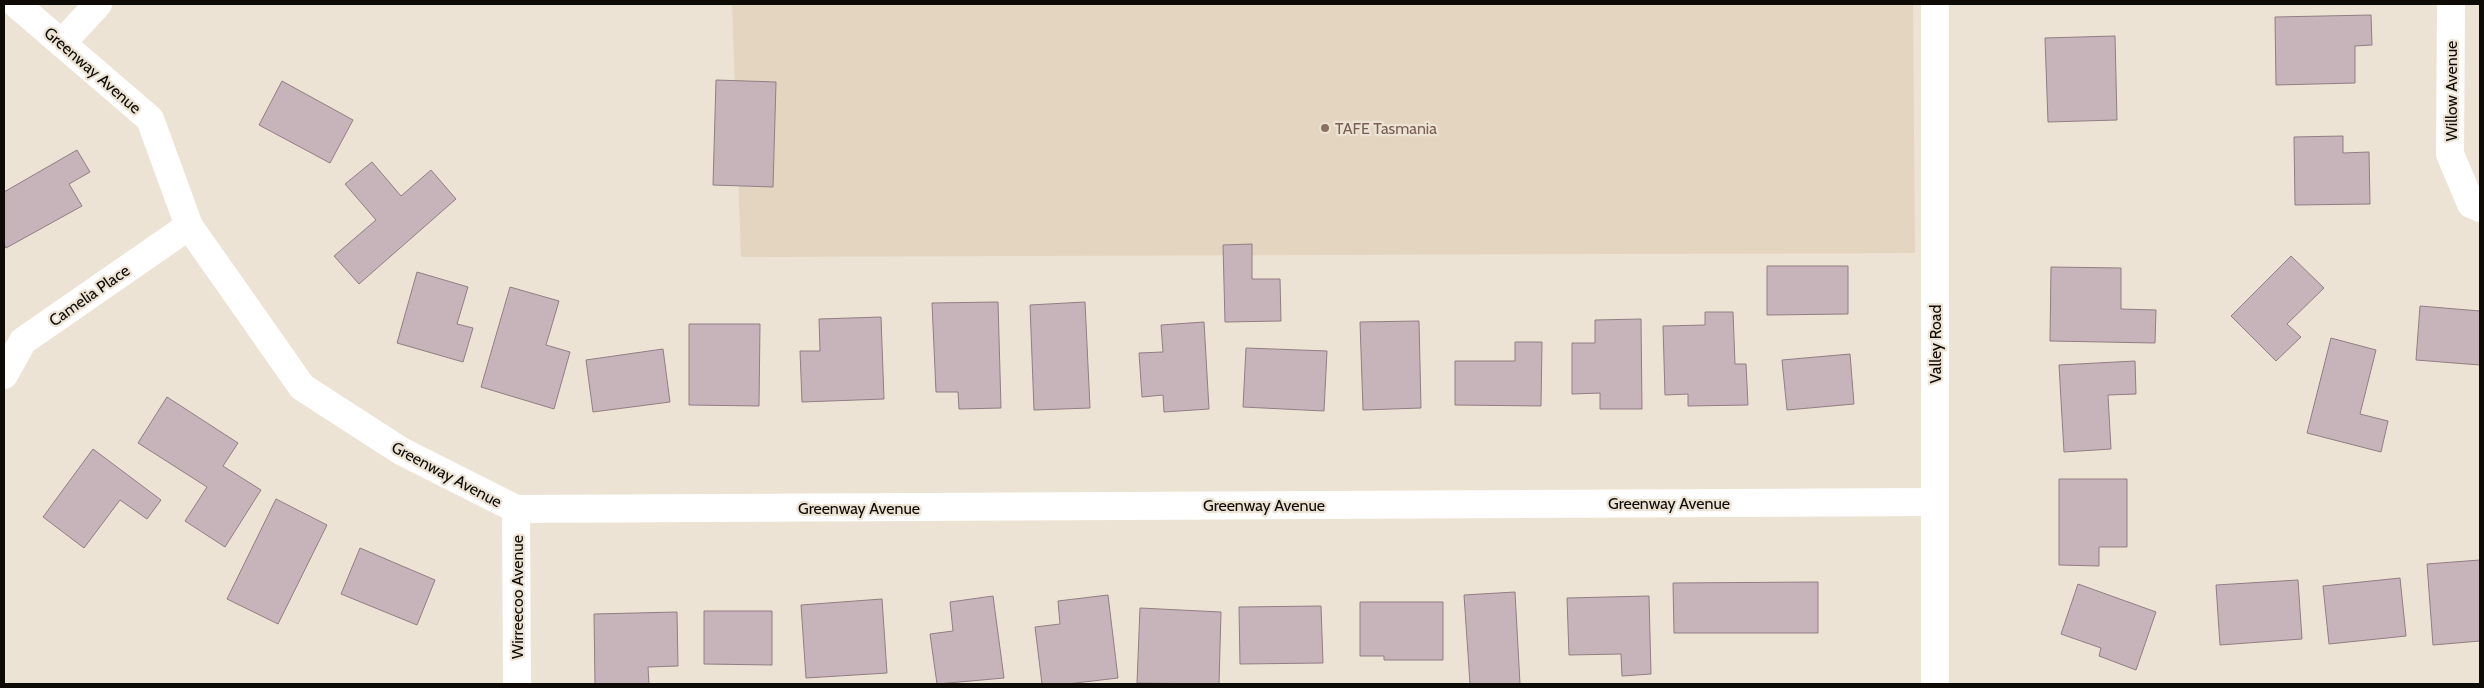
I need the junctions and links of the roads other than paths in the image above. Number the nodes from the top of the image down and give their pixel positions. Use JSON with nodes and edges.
{"nodes":[{"id":1,"x":16,"y":4,"type":"edge"},
{"id":2,"x":98,"y":4,"type":"edge"},
{"id":3,"x":1935,"y":4,"type":"edge"},
{"id":4,"x":2451,"y":4,"type":"edge"},
{"id":5,"x":62,"y":43,"type":"junction"},
{"id":6,"x":2476,"y":206,"type":"edge"},
{"id":7,"x":189,"y":226,"type":"junction"},
{"id":8,"x":4,"y":376,"type":"edge"},
{"id":9,"x":1935,"y":502,"type":"junction"},
{"id":10,"x":516,"y":509,"type":"junction"},
{"id":11,"x":517,"y":684,"type":"edge"},
{"id":12,"x":1935,"y":684,"type":"edge"}],
"edges":[{"from":1,"to":5,"type":"street","name":"Greenway Avenue"},
{"from":2,"to":5,"type":"street"},
{"from":3,"to":9,"type":"street","name":"Valley Road"},
{"from":4,"to":6,"type":"street","name":"Willow Avenue"},
{"from":5,"to":7,"type":"street","name":"Greenway Avenue"},
{"from":7,"to":8,"type":"street","name":"Camelia Place"},
{"from":7,"to":10,"type":"street","name":"Greenway Avenue"},
{"from":9,"to":10,"type":"street","name":"Greenway Avenue"},
{"from":9,"to":12,"type":"street","name":"Valley Road"},
{"from":10,"to":11,"type":"street","name":"Wirreecoo Avenue"}]}
